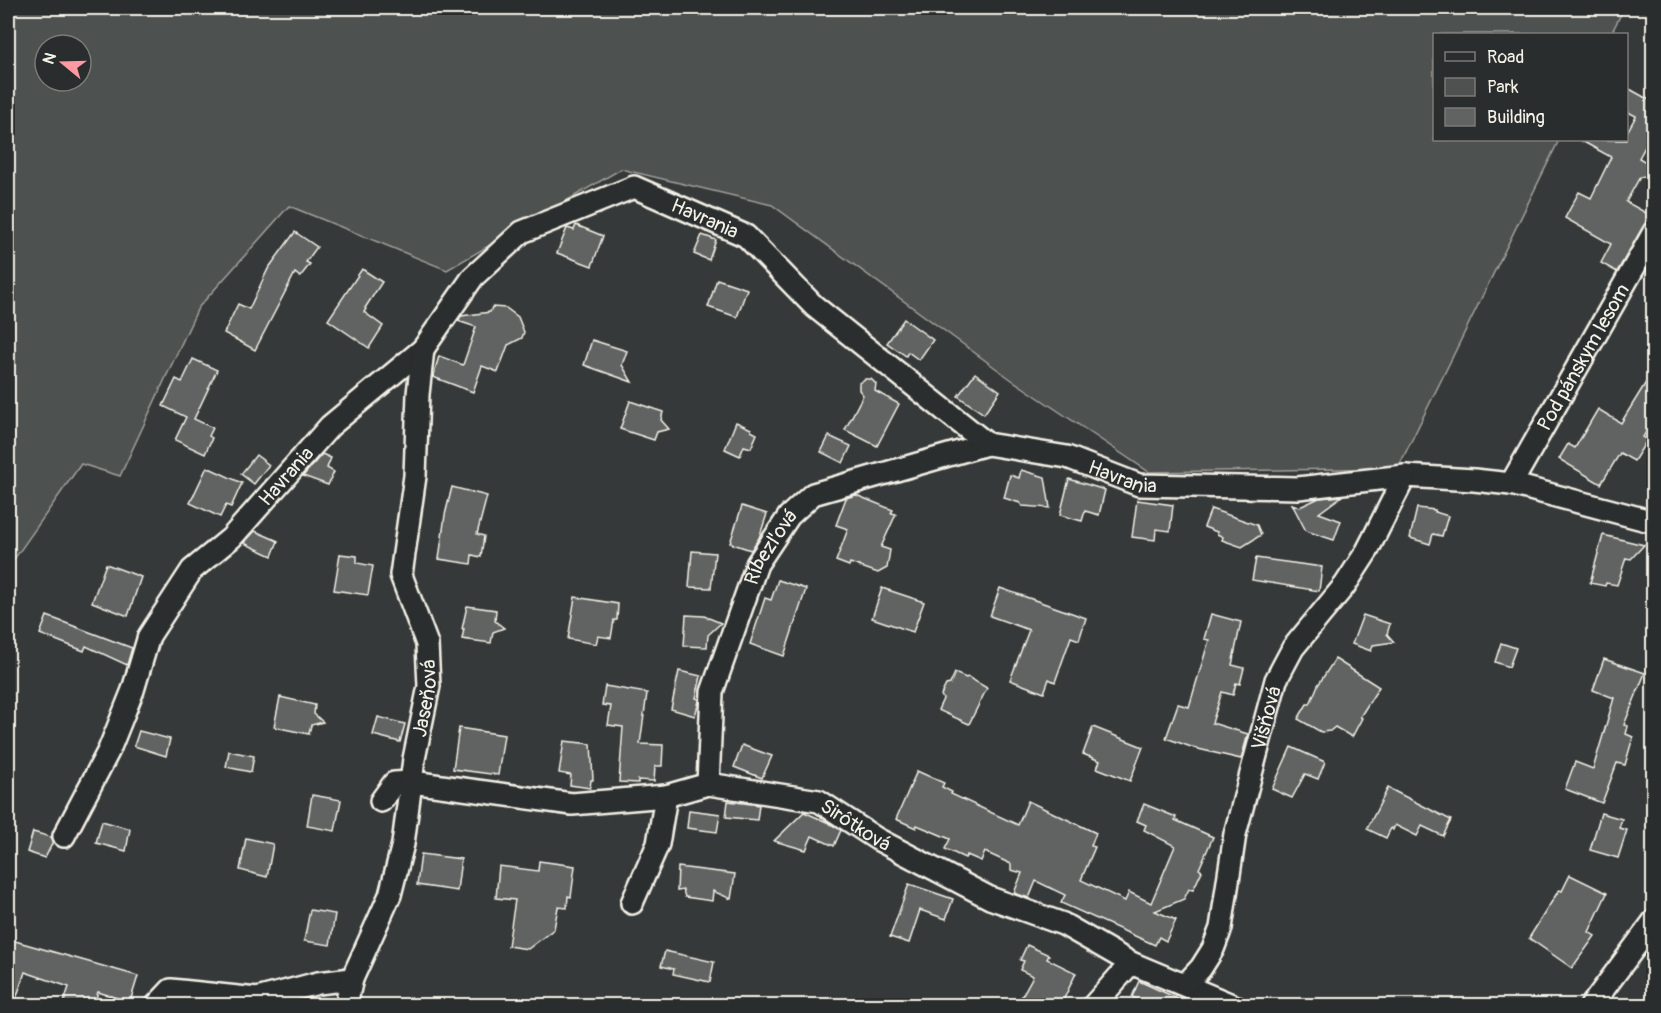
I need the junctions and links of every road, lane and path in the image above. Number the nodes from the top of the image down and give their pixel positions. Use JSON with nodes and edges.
{"nodes":[{"id":1,"x":1653,"y":232,"type":"edge"},
{"id":2,"x":423,"y":349,"type":"junction"},
{"id":3,"x":987,"y":444,"type":"junction"},
{"id":4,"x":1405,"y":476,"type":"junction"},
{"id":5,"x":1511,"y":484,"type":"junction"},
{"id":6,"x":1653,"y":522,"type":"edge"},
{"id":7,"x":412,"y":782,"type":"junction"},
{"id":8,"x":708,"y":784,"type":"junction"},
{"id":9,"x":666,"y":796,"type":"junction"},
{"id":10,"x":381,"y":801,"type":"dead end"},
{"id":11,"x":64,"y":836,"type":"dead end"},
{"id":12,"x":633,"y":903,"type":"dead end"},
{"id":13,"x":1653,"y":921,"type":"edge"},
{"id":14,"x":1131,"y":963,"type":"junction"},
{"id":15,"x":352,"y":980,"type":"junction"},
{"id":16,"x":1186,"y":984,"type":"junction"},
{"id":17,"x":156,"y":1005,"type":"edge"},
{"id":18,"x":349,"y":1005,"type":"edge"},
{"id":19,"x":1094,"y":1005,"type":"edge"},
{"id":20,"x":1234,"y":1005,"type":"edge"},
{"id":21,"x":1591,"y":1005,"type":"edge"}],
"edges":[{"from":1,"to":5,"type":"street","name":"Pod pánskym lesom"},
{"from":2,"to":3,"type":"street","name":"Havrania"},
{"from":2,"to":7,"type":"street","name":"Jaseňová"},
{"from":2,"to":11,"type":"street","name":"Havrania"},
{"from":3,"to":4,"type":"street","name":"Havrania"},
{"from":3,"to":8,"type":"street","name":"Ríbezľová"},
{"from":4,"to":5,"type":"street","name":"Havrania"},
{"from":4,"to":16,"type":"street","name":"Višňová"},
{"from":5,"to":6,"type":"street","name":"Havrania"},
{"from":7,"to":9,"type":"street","name":"Sirôtková"},
{"from":7,"to":10,"type":"street"},
{"from":7,"to":15,"type":"street","name":"Jaseňová"},
{"from":8,"to":9,"type":"street","name":"Sirôtková"},
{"from":8,"to":14,"type":"street","name":"Sirôtková"},
{"from":9,"to":12,"type":"street"},
{"from":13,"to":21,"type":"street"},
{"from":14,"to":16,"type":"street","name":"Sirôtková"},
{"from":14,"to":19,"type":"street"},
{"from":15,"to":17,"type":"street"},
{"from":15,"to":18,"type":"street","name":"Jaseňová"},
{"from":16,"to":20,"type":"street","name":"Sirôtková"}]}
